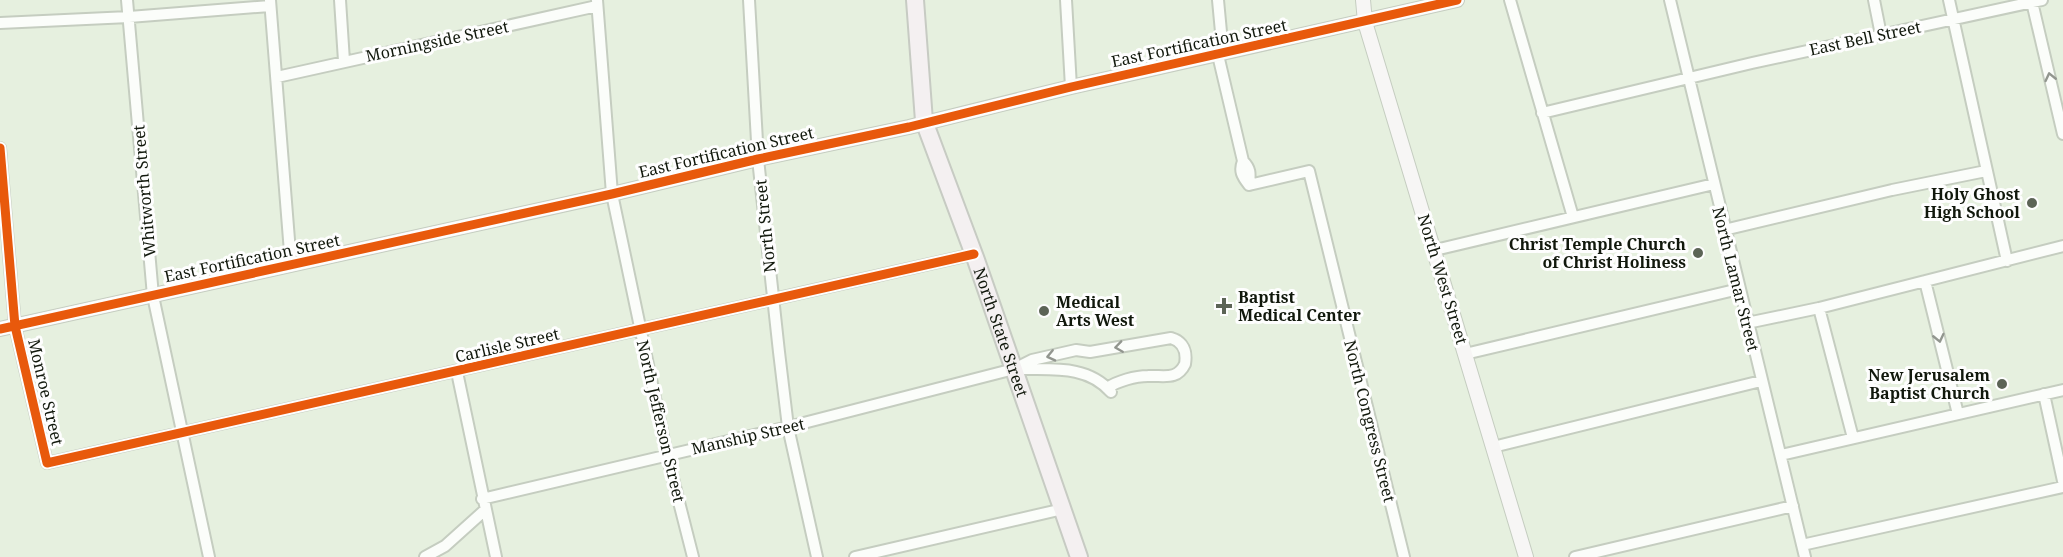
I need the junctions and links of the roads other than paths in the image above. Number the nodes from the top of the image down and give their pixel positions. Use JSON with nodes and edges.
{"nodes":[{"id":1,"x":127,"y":0,"type":"edge"},
{"id":2,"x":340,"y":0,"type":"edge"},
{"id":3,"x":749,"y":0,"type":"edge"},
{"id":4,"x":915,"y":0,"type":"edge"},
{"id":5,"x":1066,"y":0,"type":"edge"},
{"id":6,"x":1218,"y":0,"type":"edge"},
{"id":7,"x":1364,"y":0,"type":"edge"},
{"id":8,"x":1457,"y":0,"type":"edge"},
{"id":9,"x":1510,"y":0,"type":"edge"},
{"id":10,"x":1670,"y":0,"type":"edge"},
{"id":11,"x":1874,"y":0,"type":"edge"},
{"id":12,"x":1949,"y":0,"type":"edge"},
{"id":13,"x":2037,"y":1,"type":"edge"},
{"id":14,"x":270,"y":3,"type":"edge"},
{"id":15,"x":597,"y":3,"type":"edge"},
{"id":16,"x":129,"y":17,"type":"junction"},
{"id":17,"x":1953,"y":19,"type":"junction"},
{"id":18,"x":1365,"y":22,"type":"junction"},
{"id":19,"x":0,"y":23,"type":"edge"},
{"id":20,"x":1881,"y":35,"type":"junction"},
{"id":21,"x":1218,"y":55,"type":"junction"},
{"id":22,"x":344,"y":61,"type":"junction"},
{"id":23,"x":277,"y":77,"type":"junction"},
{"id":24,"x":1689,"y":77,"type":"junction"},
{"id":25,"x":1071,"y":87,"type":"junction"},
{"id":26,"x":1542,"y":113,"type":"junction"},
{"id":27,"x":924,"y":122,"type":"junction"},
{"id":28,"x":2063,"y":134,"type":"edge"},
{"id":29,"x":0,"y":148,"type":"edge"},
{"id":30,"x":758,"y":159,"type":"junction"},
{"id":31,"x":1986,"y":171,"type":"junction"},
{"id":32,"x":1713,"y":184,"type":"junction"},
{"id":33,"x":612,"y":194,"type":"junction"},
{"id":34,"x":1573,"y":217,"type":"junction"},
{"id":35,"x":1724,"y":230,"type":"junction"},
{"id":36,"x":2063,"y":246,"type":"edge"},
{"id":37,"x":1434,"y":250,"type":"junction"},
{"id":38,"x":974,"y":254,"type":"junction"},
{"id":39,"x":2007,"y":261,"type":"junction"},
{"id":40,"x":291,"y":265,"type":"junction"},
{"id":41,"x":1925,"y":281,"type":"junction"},
{"id":42,"x":1739,"y":289,"type":"junction"},
{"id":43,"x":153,"y":296,"type":"junction"},
{"id":44,"x":773,"y":300,"type":"junction"},
{"id":45,"x":1819,"y":308,"type":"junction"},
{"id":46,"x":1747,"y":324,"type":"junction"},
{"id":47,"x":15,"y":326,"type":"junction"},
{"id":48,"x":0,"y":330,"type":"edge"},
{"id":49,"x":640,"y":330,"type":"junction"},
{"id":50,"x":1465,"y":354,"type":"junction"},
{"id":51,"x":1014,"y":369,"type":"junction"},
{"id":52,"x":457,"y":372,"type":"junction"},
{"id":53,"x":1761,"y":381,"type":"junction"},
{"id":54,"x":2063,"y":390,"type":"edge"},
{"id":55,"x":2044,"y":394,"type":"junction"},
{"id":56,"x":1958,"y":414,"type":"junction"},
{"id":57,"x":788,"y":427,"type":"junction"},
{"id":58,"x":182,"y":432,"type":"junction"},
{"id":59,"x":1853,"y":438,"type":"junction"},
{"id":60,"x":1493,"y":447,"type":"junction"},
{"id":61,"x":668,"y":455,"type":"junction"},
{"id":62,"x":1781,"y":455,"type":"junction"},
{"id":63,"x":47,"y":463,"type":"joint"},
{"id":64,"x":2063,"y":481,"type":"edge"},
{"id":65,"x":2063,"y":487,"type":"edge"},
{"id":66,"x":482,"y":498,"type":"junction"},
{"id":67,"x":1793,"y":506,"type":"junction"},
{"id":68,"x":1063,"y":509,"type":"junction"},
{"id":69,"x":485,"y":510,"type":"junction"},
{"id":70,"x":1802,"y":545,"type":"junction"},
{"id":71,"x":209,"y":557,"type":"edge"},
{"id":72,"x":425,"y":557,"type":"edge"},
{"id":73,"x":496,"y":557,"type":"edge"},
{"id":74,"x":693,"y":557,"type":"edge"},
{"id":75,"x":817,"y":557,"type":"edge"},
{"id":76,"x":855,"y":557,"type":"edge"},
{"id":77,"x":1079,"y":557,"type":"edge"},
{"id":78,"x":1404,"y":557,"type":"edge"},
{"id":79,"x":1526,"y":557,"type":"edge"},
{"id":80,"x":1575,"y":557,"type":"edge"},
{"id":81,"x":1805,"y":557,"type":"edge"}],
"edges":[{"from":1,"to":16,"type":"street","name":"Whitworth Street"},
{"from":2,"to":22,"type":"street"},
{"from":3,"to":30,"type":"street","name":"North Street"},
{"from":4,"to":27,"type":"main road","name":"North State Street"},
{"from":5,"to":25,"type":"street"},
{"from":6,"to":21,"type":"street","name":"North Congress Street"},
{"from":7,"to":18,"type":"street","name":"North West Street"},
{"from":8,"to":18,"type":"street","name":"East Fortification Street"},
{"from":9,"to":26,"type":"street"},
{"from":10,"to":24,"type":"street","name":"North Lamar Street"},
{"from":11,"to":20,"type":"street"},
{"from":12,"to":17,"type":"street"},
{"from":13,"to":17,"type":"street","name":"East Bell Street"},
{"from":28,"to":13,"type":"street","one_way":true},
{"from":14,"to":16,"type":"street"},
{"from":14,"to":23,"type":"street"},
{"from":15,"to":22,"type":"street","name":"Morningside Street"},
{"from":15,"to":33,"type":"street","name":"North Jefferson Street"},
{"from":16,"to":19,"type":"street"},
{"from":16,"to":43,"type":"street","name":"Whitworth Street"},
{"from":17,"to":20,"type":"street","name":"East Bell Street"},
{"from":17,"to":31,"type":"street"},
{"from":18,"to":21,"type":"street","name":"East Fortification Street"},
{"from":18,"to":37,"type":"street","name":"North West Street"},
{"from":20,"to":24,"type":"street","name":"East Bell Street"},
{"from":21,"to":25,"type":"street","name":"East Fortification Street"},
{"from":21,"to":78,"type":"street","name":"North Congress Street"},
{"from":22,"to":23,"type":"street","name":"Morningside Street"},
{"from":23,"to":40,"type":"street"},
{"from":24,"to":26,"type":"street","name":"East Bell Street"},
{"from":24,"to":32,"type":"street","name":"North Lamar Street"},
{"from":25,"to":27,"type":"street","name":"East Fortification Street"},
{"from":26,"to":34,"type":"street"},
{"from":27,"to":30,"type":"street","name":"East Fortification Street"},
{"from":27,"to":38,"type":"main road","name":"North State Street"},
{"from":29,"to":47,"type":"street","name":"Monroe Street"},
{"from":30,"to":33,"type":"street","name":"East Fortification Street"},
{"from":30,"to":44,"type":"street","name":"North Street"},
{"from":31,"to":35,"type":"street"},
{"from":31,"to":39,"type":"street"},
{"from":32,"to":34,"type":"street"},
{"from":32,"to":35,"type":"street","name":"North Lamar Street"},
{"from":33,"to":40,"type":"street","name":"East Fortification Street"},
{"from":33,"to":49,"type":"street","name":"North Jefferson Street"},
{"from":34,"to":37,"type":"street"},
{"from":35,"to":42,"type":"street","name":"North Lamar Street"},
{"from":36,"to":39,"type":"street"},
{"from":37,"to":50,"type":"street","name":"North West Street"},
{"from":38,"to":44,"type":"street","name":"Carlisle Street"},
{"from":38,"to":51,"type":"main road","name":"North State Street"},
{"from":39,"to":41,"type":"street"},
{"from":40,"to":43,"type":"street","name":"East Fortification Street"},
{"from":41,"to":45,"type":"street"},
{"from":41,"to":56,"type":"street","one_way":true},
{"from":42,"to":46,"type":"street","name":"North Lamar Street"},
{"from":42,"to":50,"type":"street"},
{"from":43,"to":47,"type":"street","name":"East Fortification Street"},
{"from":43,"to":58,"type":"street","name":"Whitworth Street"},
{"from":44,"to":49,"type":"street","name":"Carlisle Street"},
{"from":44,"to":57,"type":"street","name":"North Street"},
{"from":45,"to":46,"type":"street"},
{"from":45,"to":59,"type":"street"},
{"from":46,"to":53,"type":"street","name":"North Lamar Street"},
{"from":47,"to":48,"type":"street","name":"East Fortification Street"},
{"from":47,"to":63,"type":"street","name":"Monroe Street"},
{"from":49,"to":52,"type":"street","name":"Carlisle Street"},
{"from":49,"to":61,"type":"street","name":"North Jefferson Street"},
{"from":50,"to":60,"type":"street","name":"North West Street"},
{"from":51,"to":51,"type":"street","name":"Manship Street","one_way":true},
{"from":51,"to":57,"type":"street","name":"Manship Street"},
{"from":51,"to":68,"type":"main road","name":"North State Street"},
{"from":52,"to":58,"type":"street","name":"Carlisle Street"},
{"from":52,"to":66,"type":"street"},
{"from":53,"to":60,"type":"street"},
{"from":53,"to":62,"type":"street","name":"North Lamar Street"},
{"from":54,"to":55,"type":"street"},
{"from":55,"to":56,"type":"street"},
{"from":55,"to":64,"type":"street"},
{"from":56,"to":59,"type":"street"},
{"from":57,"to":61,"type":"street","name":"Manship Street"},
{"from":57,"to":75,"type":"street","name":"North Street"},
{"from":58,"to":63,"type":"street","name":"Carlisle Street"},
{"from":58,"to":71,"type":"street","name":"Whitworth Street"},
{"from":59,"to":62,"type":"street"},
{"from":60,"to":79,"type":"street","name":"North West Street"},
{"from":61,"to":66,"type":"street","name":"Manship Street"},
{"from":61,"to":74,"type":"street","name":"North Jefferson Street"},
{"from":62,"to":67,"type":"street","name":"North Lamar Street"},
{"from":65,"to":70,"type":"street"},
{"from":66,"to":69,"type":"street"},
{"from":67,"to":70,"type":"street","name":"North Lamar Street"},
{"from":67,"to":80,"type":"street"},
{"from":68,"to":76,"type":"street"},
{"from":68,"to":77,"type":"main road","name":"North State Street"},
{"from":69,"to":72,"type":"street"},
{"from":69,"to":73,"type":"street"},
{"from":70,"to":81,"type":"street","name":"North Lamar Street"}]}
